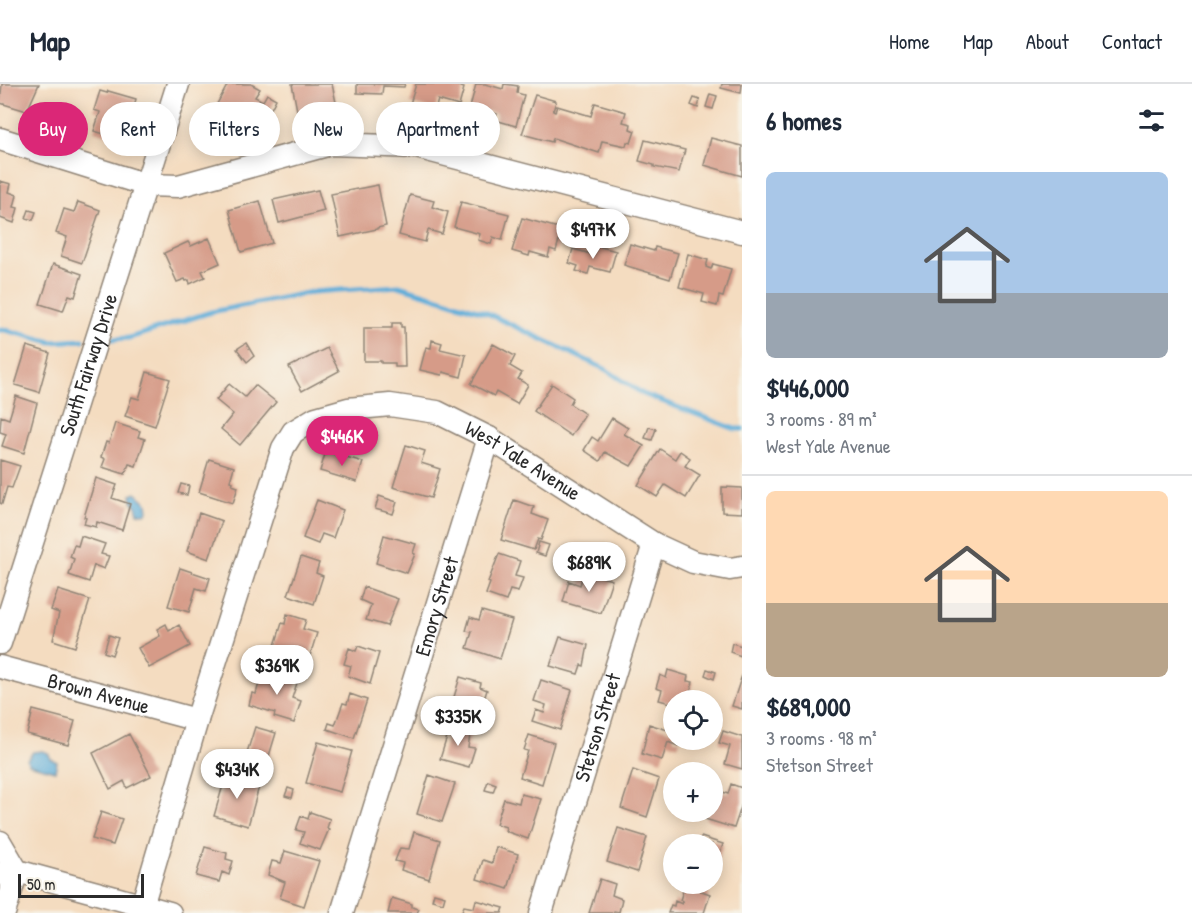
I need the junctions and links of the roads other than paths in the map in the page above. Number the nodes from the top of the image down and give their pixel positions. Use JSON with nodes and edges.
{"nodes":[{"id":1,"x":178,"y":84,"type":"edge"},
{"id":2,"x":0,"y":139,"type":"edge"},
{"id":3,"x":147,"y":185,"type":"junction"},
{"id":4,"x":742,"y":232,"type":"edge"},
{"id":5,"x":489,"y":438,"type":"junction"},
{"id":6,"x":654,"y":544,"type":"junction"},
{"id":7,"x":742,"y":567,"type":"edge"},
{"id":8,"x":0,"y":643,"type":"edge"},
{"id":9,"x":0,"y":667,"type":"edge"},
{"id":10,"x":197,"y":720,"type":"junction"},
{"id":11,"x":0,"y":842,"type":"edge"},
{"id":12,"x":9,"y":872,"type":"edge"},
{"id":13,"x":141,"y":909,"type":"edge"},
{"id":14,"x":4,"y":913,"type":"edge"},
{"id":15,"x":170,"y":913,"type":"edge"},
{"id":16,"x":342,"y":913,"type":"edge"},
{"id":17,"x":541,"y":913,"type":"edge"}],
"edges":[{"from":1,"to":3,"type":"street","name":"South Fairway Drive"},
{"from":2,"to":3,"type":"street"},
{"from":3,"to":4,"type":"street"},
{"from":3,"to":8,"type":"street","name":"South Fairway Drive"},
{"from":5,"to":6,"type":"street","name":"West Yale Avenue"},
{"from":5,"to":10,"type":"street","name":"West Yale Avenue"},
{"from":5,"to":16,"type":"street","name":"Emory Street"},
{"from":6,"to":7,"type":"street","name":"West Yale Avenue"},
{"from":6,"to":17,"type":"street","name":"Stetson Street"},
{"from":9,"to":10,"type":"street","name":"Brown Avenue"},
{"from":10,"to":13,"type":"street"},
{"from":11,"to":12,"type":"street"},
{"from":12,"to":13,"type":"street"},
{"from":12,"to":14,"type":"street"},
{"from":13,"to":15,"type":"street"}]}
